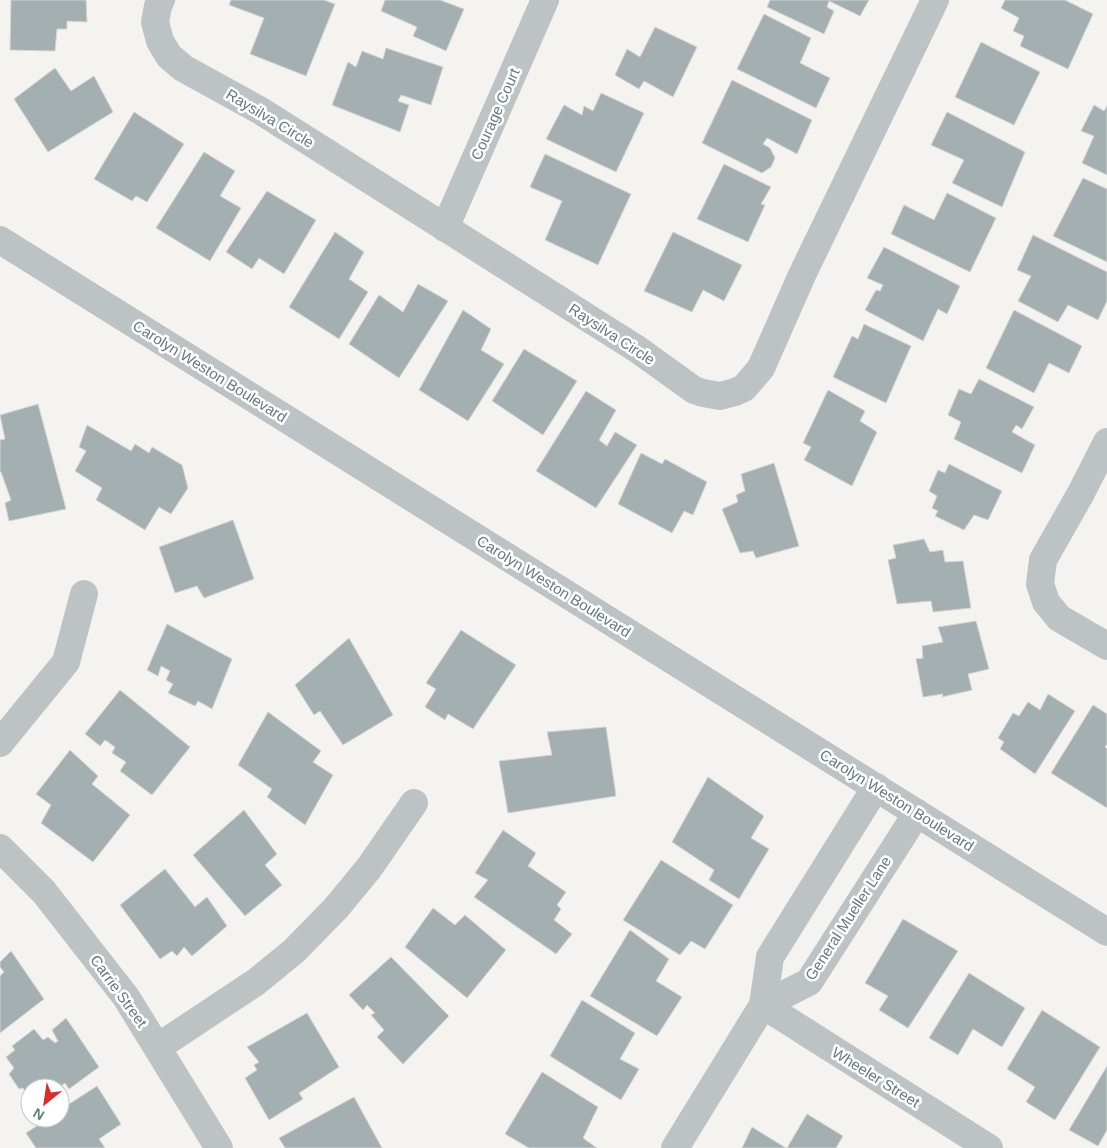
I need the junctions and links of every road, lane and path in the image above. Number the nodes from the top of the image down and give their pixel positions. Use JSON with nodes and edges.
{"nodes":[{"id":1,"x":161,"y":0,"type":"edge"},
{"id":2,"x":545,"y":0,"type":"edge"},
{"id":3,"x":935,"y":0,"type":"edge"},
{"id":4,"x":445,"y":228,"type":"junction"},
{"id":5,"x":0,"y":240,"type":"edge"},
{"id":6,"x":1107,"y":442,"type":"edge"},
{"id":7,"x":84,"y":594,"type":"dead end"},
{"id":8,"x":1107,"y":646,"type":"edge"},
{"id":9,"x":0,"y":743,"type":"edge"},
{"id":10,"x":876,"y":787,"type":"junction"},
{"id":11,"x":414,"y":803,"type":"dead end"},
{"id":12,"x":917,"y":813,"type":"junction"},
{"id":13,"x":0,"y":848,"type":"edge"},
{"id":14,"x":1107,"y":932,"type":"edge"},
{"id":15,"x":763,"y":1005,"type":"junction"},
{"id":16,"x":158,"y":1047,"type":"junction"},
{"id":17,"x":219,"y":1148,"type":"edge"},
{"id":18,"x":676,"y":1148,"type":"edge"},
{"id":19,"x":990,"y":1148,"type":"edge"}],
"edges":[{"from":1,"to":4,"type":"street","name":"Raysilva Circle"},
{"from":2,"to":4,"type":"street","name":"Courage Court"},
{"from":3,"to":4,"type":"street","name":"Raysilva Circle"},
{"from":5,"to":10,"type":"street","name":"Carolyn Weston Boulevard"},
{"from":6,"to":8,"type":"street"},
{"from":7,"to":9,"type":"street"},
{"from":10,"to":12,"type":"street","name":"Carolyn Weston Boulevard"},
{"from":10,"to":15,"type":"street"},
{"from":11,"to":16,"type":"street"},
{"from":12,"to":14,"type":"street","name":"Carolyn Weston Boulevard"},
{"from":12,"to":15,"type":"street","name":"General Mueller Lane"},
{"from":13,"to":16,"type":"street","name":"Carrie Street"},
{"from":15,"to":18,"type":"street"},
{"from":15,"to":19,"type":"street","name":"Wheeler Street"},
{"from":16,"to":17,"type":"street","name":"Carrie Street"}]}
